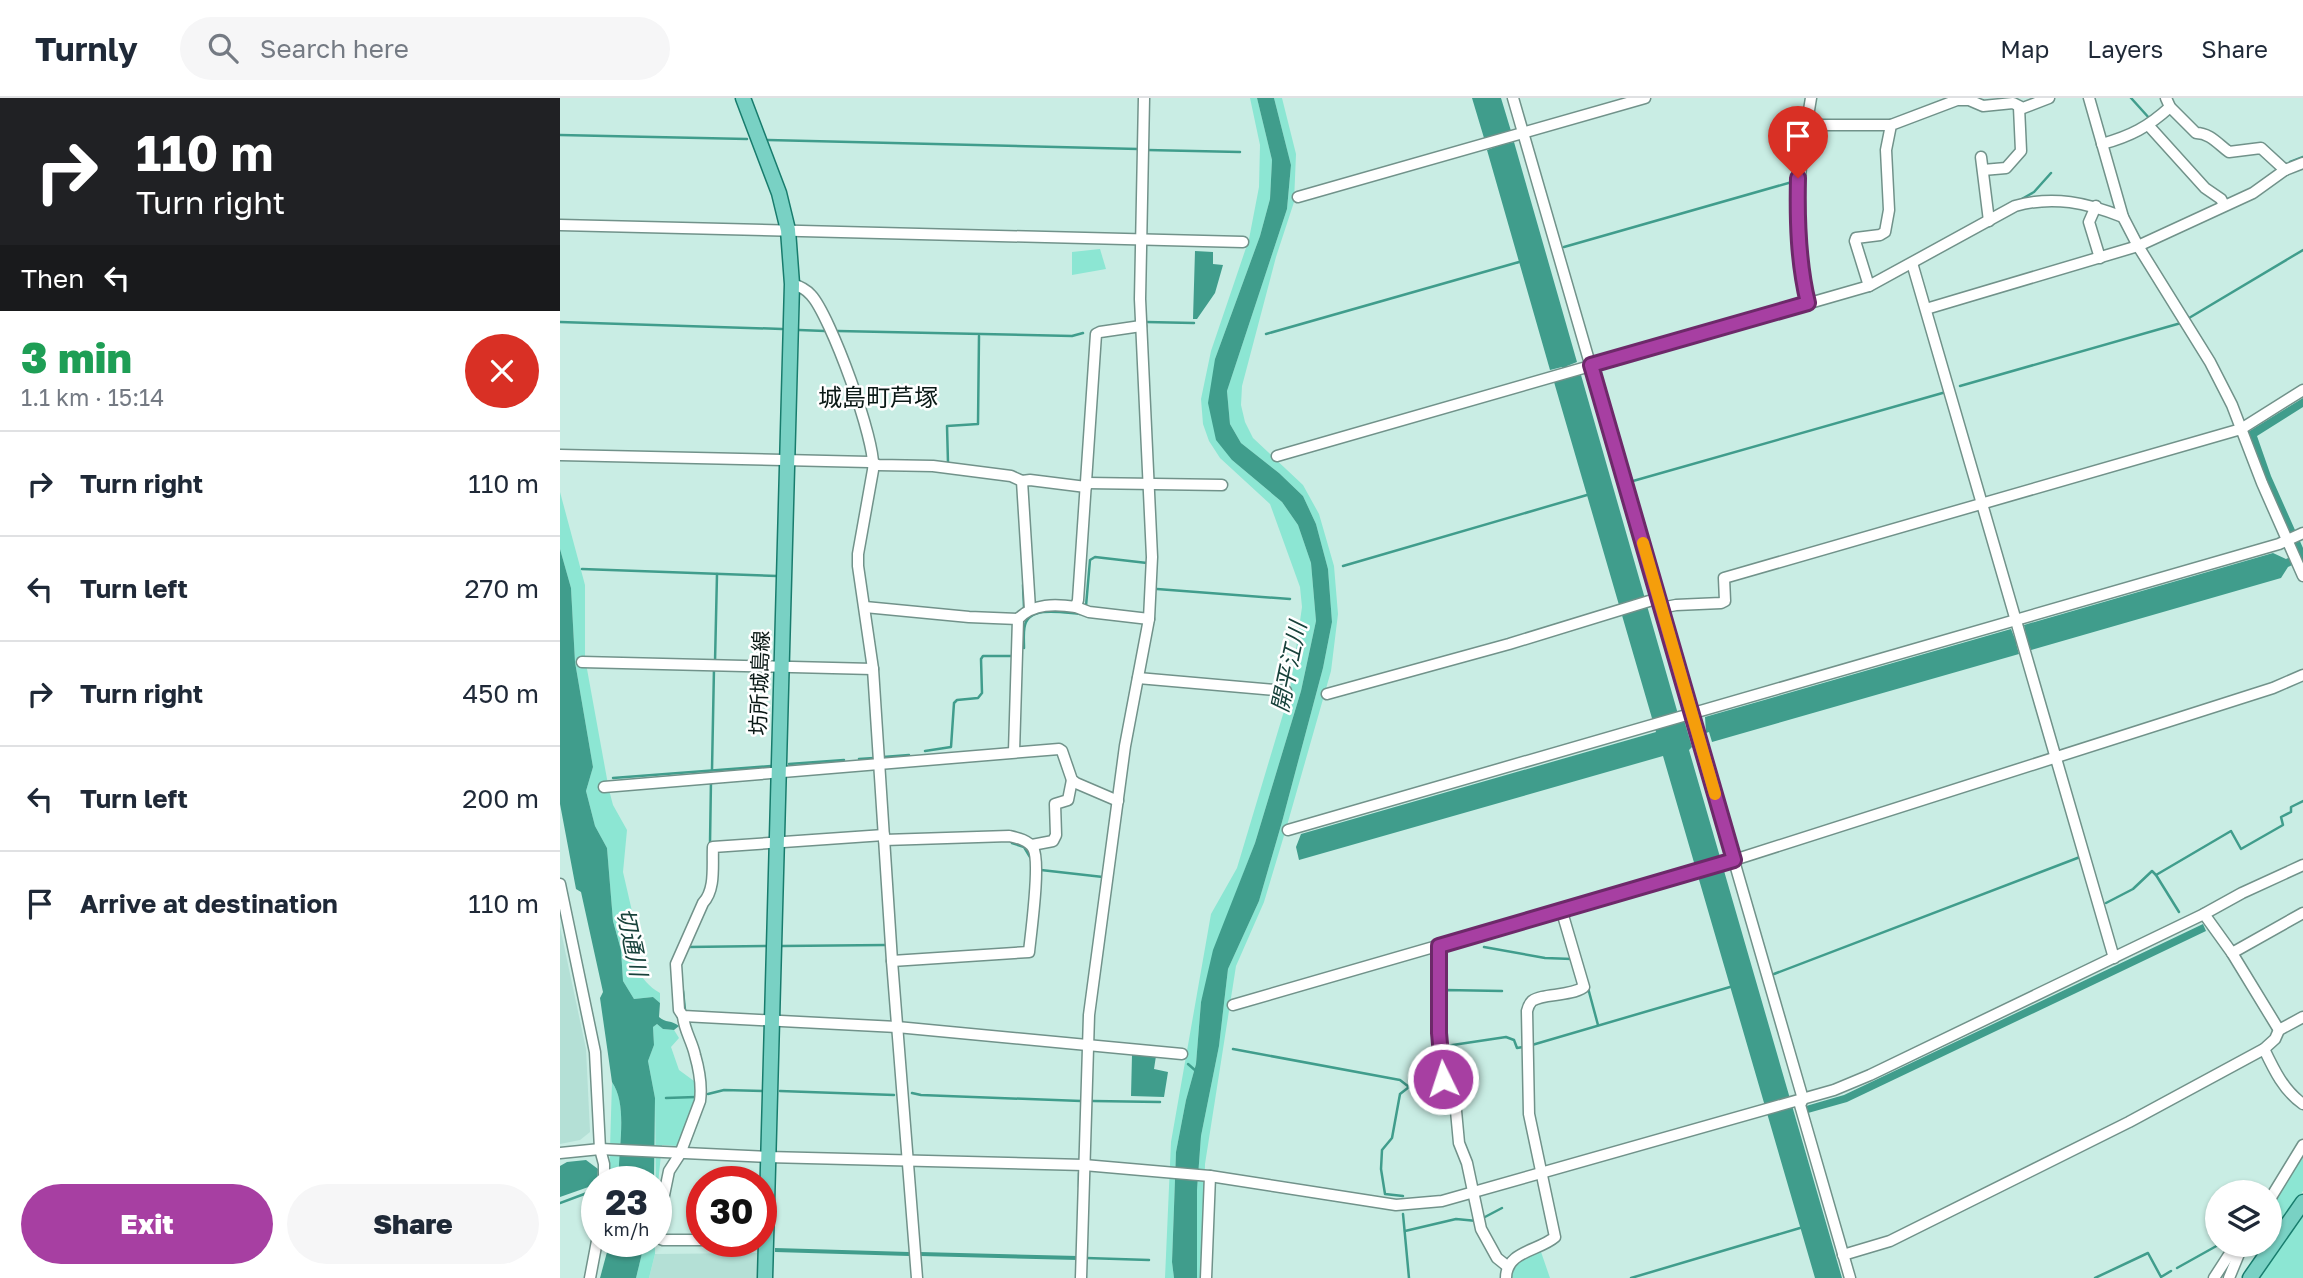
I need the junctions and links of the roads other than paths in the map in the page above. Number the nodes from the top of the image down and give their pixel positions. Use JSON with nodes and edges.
{"nodes":[{"id":1,"x":743,"y":98,"type":"edge"},
{"id":2,"x":1144,"y":98,"type":"edge"},
{"id":3,"x":1513,"y":98,"type":"edge"},
{"id":4,"x":1645,"y":98,"type":"edge"},
{"id":5,"x":1811,"y":98,"type":"edge"},
{"id":6,"x":2049,"y":98,"type":"edge"},
{"id":7,"x":2089,"y":98,"type":"edge"},
{"id":8,"x":1957,"y":99,"type":"edge"},
{"id":9,"x":2168,"y":102,"type":"edge"},
{"id":10,"x":2019,"y":107,"type":"junction"},
{"id":11,"x":1806,"y":125,"type":"junction"},
{"id":12,"x":1891,"y":125,"type":"junction"},
{"id":13,"x":2149,"y":126,"type":"junction"},
{"id":14,"x":1524,"y":134,"type":"junction"},
{"id":15,"x":2102,"y":144,"type":"junction"},
{"id":16,"x":1981,"y":158,"type":"dead end"},
{"id":17,"x":2303,"y":163,"type":"edge"},
{"id":18,"x":1983,"y":170,"type":"junction"},
{"id":19,"x":2285,"y":170,"type":"junction"},
{"id":20,"x":1298,"y":197,"type":"dead end"},
{"id":21,"x":2224,"y":205,"type":"junction"},
{"id":22,"x":2095,"y":206,"type":"junction"},
{"id":23,"x":2123,"y":217,"type":"junction"},
{"id":24,"x":1989,"y":221,"type":"junction"},
{"id":25,"x":560,"y":225,"type":"edge"},
{"id":26,"x":788,"y":230,"type":"junction"},
{"id":27,"x":1141,"y":238,"type":"junction"},
{"id":28,"x":1243,"y":242,"type":"dead end"},
{"id":29,"x":2138,"y":246,"type":"junction"},
{"id":30,"x":2100,"y":258,"type":"junction"},
{"id":31,"x":1912,"y":263,"type":"junction"},
{"id":32,"x":792,"y":284,"type":"junction"},
{"id":33,"x":1869,"y":286,"type":"junction"},
{"id":34,"x":1808,"y":303,"type":"junction"},
{"id":35,"x":1926,"y":309,"type":"junction"},
{"id":36,"x":1141,"y":326,"type":"junction"},
{"id":37,"x":1591,"y":365,"type":"junction"},
{"id":38,"x":2303,"y":390,"type":"edge"},
{"id":39,"x":2241,"y":429,"type":"junction"},
{"id":40,"x":560,"y":454,"type":"edge"},
{"id":41,"x":1277,"y":456,"type":"dead end"},
{"id":42,"x":787,"y":460,"type":"junction"},
{"id":43,"x":874,"y":464,"type":"junction"},
{"id":44,"x":1022,"y":481,"type":"junction"},
{"id":45,"x":1148,"y":483,"type":"junction"},
{"id":46,"x":1086,"y":485,"type":"junction"},
{"id":47,"x":1222,"y":485,"type":"dead end"},
{"id":48,"x":1982,"y":504,"type":"junction"},
{"id":49,"x":2302,"y":534,"type":"edge"},
{"id":50,"x":2288,"y":540,"type":"junction"},
{"id":51,"x":2303,"y":576,"type":"edge"},
{"id":52,"x":1656,"y":603,"type":"junction"},
{"id":53,"x":865,"y":607,"type":"junction"},
{"id":54,"x":1076,"y":607,"type":"junction"},
{"id":55,"x":1030,"y":608,"type":"junction"},
{"id":56,"x":1018,"y":619,"type":"junction"},
{"id":57,"x":1149,"y":619,"type":"junction"},
{"id":58,"x":2017,"y":620,"type":"junction"},
{"id":59,"x":582,"y":662,"type":"dead end"},
{"id":60,"x":781,"y":667,"type":"junction"},
{"id":61,"x":873,"y":669,"type":"junction"},
{"id":62,"x":2303,"y":676,"type":"edge"},
{"id":63,"x":1138,"y":678,"type":"junction"},
{"id":64,"x":1286,"y":691,"type":"dead end"},
{"id":65,"x":1327,"y":694,"type":"dead end"},
{"id":66,"x":1692,"y":714,"type":"junction"},
{"id":67,"x":1014,"y":752,"type":"junction"},
{"id":68,"x":2056,"y":757,"type":"junction"},
{"id":69,"x":879,"y":762,"type":"junction"},
{"id":70,"x":778,"y":771,"type":"junction"},
{"id":71,"x":1072,"y":780,"type":"junction"},
{"id":72,"x":604,"y":787,"type":"dead end"},
{"id":73,"x":1118,"y":801,"type":"junction"},
{"id":74,"x":1289,"y":830,"type":"dead end"},
{"id":75,"x":884,"y":837,"type":"junction"},
{"id":76,"x":776,"y":842,"type":"junction"},
{"id":77,"x":1032,"y":845,"type":"junction"},
{"id":78,"x":1729,"y":862,"type":"junction"},
{"id":79,"x":2303,"y":865,"type":"edge"},
{"id":80,"x":560,"y":884,"type":"edge"},
{"id":81,"x":1562,"y":912,"type":"junction"},
{"id":82,"x":2303,"y":913,"type":"edge"},
{"id":83,"x":2204,"y":914,"type":"junction"},
{"id":84,"x":1439,"y":946,"type":"junction"},
{"id":85,"x":2232,"y":953,"type":"junction"},
{"id":86,"x":2114,"y":958,"type":"junction"},
{"id":87,"x":892,"y":961,"type":"junction"},
{"id":88,"x":1233,"y":1005,"type":"dead end"},
{"id":89,"x":683,"y":1016,"type":"junction"},
{"id":90,"x":2303,"y":1017,"type":"edge"},
{"id":91,"x":771,"y":1020,"type":"junction"},
{"id":92,"x":897,"y":1027,"type":"junction"},
{"id":93,"x":2279,"y":1030,"type":"junction"},
{"id":94,"x":1087,"y":1044,"type":"junction"},
{"id":95,"x":2264,"y":1049,"type":"junction"},
{"id":96,"x":1182,"y":1054,"type":"dead end"},
{"id":97,"x":1798,"y":1100,"type":"junction"},
{"id":98,"x":2303,"y":1104,"type":"edge"},
{"id":99,"x":2303,"y":1145,"type":"edge"},
{"id":100,"x":604,"y":1150,"type":"junction"},
{"id":101,"x":560,"y":1153,"type":"edge"},
{"id":102,"x":680,"y":1154,"type":"junction"},
{"id":103,"x":767,"y":1157,"type":"junction"},
{"id":104,"x":907,"y":1160,"type":"junction"},
{"id":105,"x":1084,"y":1165,"type":"junction"},
{"id":106,"x":604,"y":1166,"type":"edge"},
{"id":107,"x":672,"y":1166,"type":"edge"},
{"id":108,"x":767,"y":1166,"type":"edge"},
{"id":109,"x":1541,"y":1173,"type":"junction"},
{"id":110,"x":1208,"y":1176,"type":"junction"},
{"id":111,"x":2282,"y":1180,"type":"edge"},
{"id":112,"x":1474,"y":1192,"type":"junction"},
{"id":113,"x":2303,"y":1202,"type":"edge"},
{"id":114,"x":1843,"y":1255,"type":"junction"},
{"id":115,"x":594,"y":1257,"type":"edge"},
{"id":116,"x":765,"y":1257,"type":"edge"},
{"id":117,"x":2228,"y":1257,"type":"edge"},
{"id":118,"x":2238,"y":1257,"type":"edge"},
{"id":119,"x":1505,"y":1275,"type":"edge"},
{"id":120,"x":590,"y":1278,"type":"edge"},
{"id":121,"x":765,"y":1278,"type":"edge"},
{"id":122,"x":917,"y":1278,"type":"edge"},
{"id":123,"x":1081,"y":1278,"type":"edge"},
{"id":124,"x":1206,"y":1278,"type":"edge"},
{"id":125,"x":1850,"y":1278,"type":"edge"},
{"id":126,"x":2214,"y":1278,"type":"edge"},
{"id":127,"x":2229,"y":1278,"type":"edge"},
{"id":128,"x":2250,"y":1278,"type":"edge"}],
"edges":[{"from":1,"to":26,"type":"main road","name":"坊所城島線"},
{"from":2,"to":27,"type":"street"},
{"from":3,"to":14,"type":"street"},
{"from":4,"to":14,"type":"street"},
{"from":5,"to":11,"type":"street"},
{"from":6,"to":10,"type":"street"},
{"from":7,"to":15,"type":"street"},
{"from":8,"to":10,"type":"street"},
{"from":8,"to":12,"type":"street"},
{"from":9,"to":13,"type":"street"},
{"from":9,"to":19,"type":"street"},
{"from":10,"to":18,"type":"street"},
{"from":11,"to":12,"type":"street"},
{"from":11,"to":34,"type":"street"},
{"from":12,"to":33,"type":"street"},
{"from":13,"to":15,"type":"street"},
{"from":13,"to":21,"type":"street"},
{"from":14,"to":20,"type":"street"},
{"from":14,"to":37,"type":"street"},
{"from":15,"to":23,"type":"street"},
{"from":16,"to":18,"type":"street"},
{"from":17,"to":19,"type":"street"},
{"from":18,"to":24,"type":"street"},
{"from":19,"to":21,"type":"street"},
{"from":21,"to":29,"type":"street"},
{"from":22,"to":23,"type":"street"},
{"from":22,"to":24,"type":"street"},
{"from":22,"to":30,"type":"street"},
{"from":23,"to":29,"type":"street"},
{"from":24,"to":31,"type":"street"},
{"from":25,"to":26,"type":"street"},
{"from":26,"to":27,"type":"street"},
{"from":26,"to":32,"type":"main road","name":"坊所城島線"},
{"from":27,"to":28,"type":"street"},
{"from":27,"to":36,"type":"street"},
{"from":29,"to":30,"type":"street"},
{"from":29,"to":39,"type":"street"},
{"from":30,"to":35,"type":"street"},
{"from":31,"to":33,"type":"street"},
{"from":31,"to":35,"type":"street"},
{"from":32,"to":42,"type":"main road","name":"坊所城島線"},
{"from":32,"to":43,"type":"street"},
{"from":33,"to":34,"type":"street"},
{"from":34,"to":37,"type":"street"},
{"from":35,"to":48,"type":"street"},
{"from":36,"to":45,"type":"street"},
{"from":36,"to":46,"type":"street"},
{"from":37,"to":41,"type":"street"},
{"from":37,"to":52,"type":"street"},
{"from":38,"to":39,"type":"street"},
{"from":39,"to":48,"type":"street"},
{"from":39,"to":50,"type":"street"},
{"from":40,"to":42,"type":"street"},
{"from":42,"to":43,"type":"street"},
{"from":42,"to":60,"type":"main road","name":"坊所城島線"},
{"from":43,"to":44,"type":"street"},
{"from":43,"to":53,"type":"street"},
{"from":44,"to":46,"type":"street"},
{"from":44,"to":55,"type":"street"},
{"from":45,"to":46,"type":"street"},
{"from":45,"to":47,"type":"street"},
{"from":45,"to":57,"type":"street"},
{"from":46,"to":54,"type":"street"},
{"from":48,"to":52,"type":"street"},
{"from":48,"to":58,"type":"street"},
{"from":49,"to":50,"type":"street"},
{"from":50,"to":51,"type":"street"},
{"from":50,"to":58,"type":"street"},
{"from":52,"to":65,"type":"street"},
{"from":52,"to":66,"type":"street"},
{"from":53,"to":56,"type":"street"},
{"from":53,"to":61,"type":"street"},
{"from":54,"to":55,"type":"street"},
{"from":54,"to":57,"type":"street"},
{"from":55,"to":56,"type":"street"},
{"from":56,"to":67,"type":"street"},
{"from":57,"to":63,"type":"street"},
{"from":58,"to":66,"type":"street"},
{"from":58,"to":68,"type":"street"},
{"from":59,"to":60,"type":"street"},
{"from":60,"to":61,"type":"street"},
{"from":60,"to":70,"type":"main road","name":"坊所城島線"},
{"from":61,"to":69,"type":"street"},
{"from":62,"to":68,"type":"street"},
{"from":63,"to":64,"type":"street"},
{"from":63,"to":73,"type":"street"},
{"from":66,"to":74,"type":"street"},
{"from":66,"to":78,"type":"street"},
{"from":67,"to":69,"type":"street"},
{"from":67,"to":71,"type":"street"},
{"from":68,"to":78,"type":"street"},
{"from":68,"to":86,"type":"street"},
{"from":69,"to":70,"type":"street"},
{"from":69,"to":75,"type":"street"},
{"from":70,"to":72,"type":"street"},
{"from":70,"to":76,"type":"main road","name":"坊所城島線"},
{"from":71,"to":73,"type":"street"},
{"from":71,"to":77,"type":"street"},
{"from":73,"to":94,"type":"street"},
{"from":75,"to":76,"type":"street"},
{"from":75,"to":77,"type":"street"},
{"from":75,"to":87,"type":"street"},
{"from":76,"to":89,"type":"street"},
{"from":76,"to":91,"type":"main road","name":"坊所城島線"},
{"from":77,"to":87,"type":"street"},
{"from":78,"to":81,"type":"street"},
{"from":78,"to":97,"type":"street"},
{"from":79,"to":83,"type":"street"},
{"from":80,"to":100,"type":"street"},
{"from":81,"to":84,"type":"street"},
{"from":81,"to":109,"type":"street"},
{"from":82,"to":85,"type":"street"},
{"from":83,"to":85,"type":"street"},
{"from":83,"to":86,"type":"street"},
{"from":84,"to":88,"type":"street"},
{"from":84,"to":112,"type":"street"},
{"from":85,"to":93,"type":"street"},
{"from":86,"to":97,"type":"street"},
{"from":87,"to":92,"type":"street"},
{"from":89,"to":91,"type":"street"},
{"from":89,"to":102,"type":"street"},
{"from":90,"to":93,"type":"street"},
{"from":91,"to":92,"type":"street"},
{"from":91,"to":103,"type":"main road","name":"坊所城島線"},
{"from":92,"to":94,"type":"street"},
{"from":92,"to":104,"type":"street"},
{"from":93,"to":95,"type":"street"},
{"from":94,"to":96,"type":"street"},
{"from":94,"to":105,"type":"street"},
{"from":95,"to":98,"type":"street"},
{"from":95,"to":114,"type":"street"},
{"from":97,"to":109,"type":"street"},
{"from":97,"to":114,"type":"street"},
{"from":99,"to":111,"type":"street"},
{"from":100,"to":101,"type":"street"},
{"from":100,"to":102,"type":"street"},
{"from":100,"to":106,"type":"street"},
{"from":102,"to":103,"type":"street"},
{"from":102,"to":107,"type":"street"},
{"from":103,"to":104,"type":"street"},
{"from":103,"to":108,"type":"main road","name":"坊所城島線"},
{"from":104,"to":105,"type":"street"},
{"from":104,"to":122,"type":"street"},
{"from":105,"to":110,"type":"street"},
{"from":105,"to":123,"type":"street"},
{"from":109,"to":112,"type":"street"},
{"from":109,"to":119,"type":"street"},
{"from":110,"to":112,"type":"street"},
{"from":110,"to":124,"type":"street"},
{"from":112,"to":119,"type":"street"},
{"from":113,"to":128,"type":"main road"},
{"from":114,"to":125,"type":"street"},
{"from":115,"to":120,"type":"street"},
{"from":116,"to":121,"type":"main road","name":"坊所城島線"},
{"from":117,"to":126,"type":"street"},
{"from":118,"to":127,"type":"street"}]}
